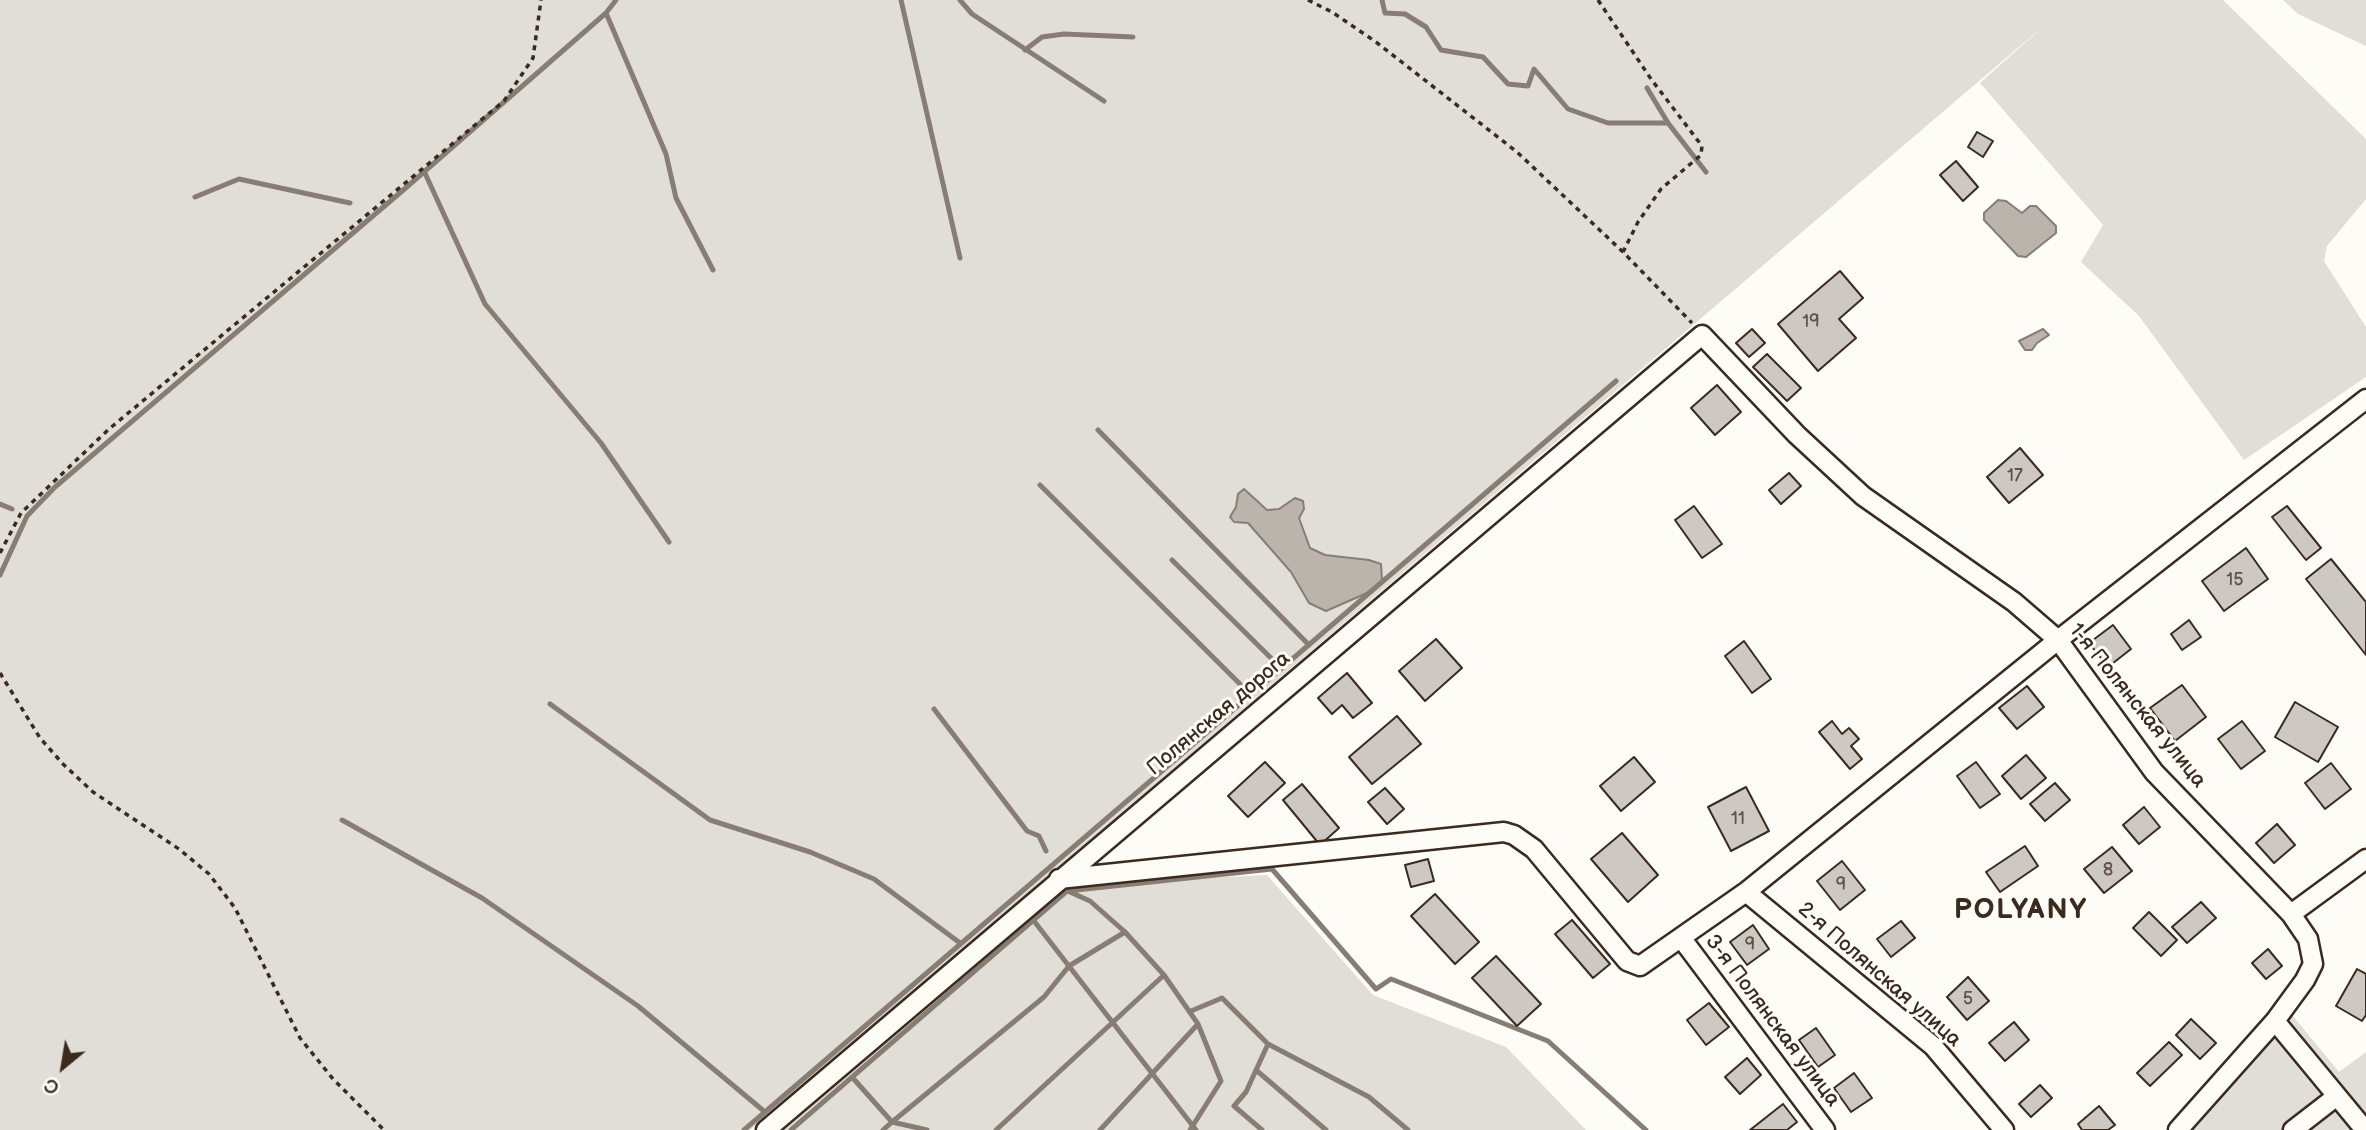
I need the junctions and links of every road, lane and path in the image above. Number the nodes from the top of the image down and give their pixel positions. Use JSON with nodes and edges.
{"nodes":[{"id":1,"x":541,"y":0,"type":"edge"},
{"id":2,"x":1308,"y":0,"type":"edge"},
{"id":3,"x":1598,"y":0,"type":"edge"},
{"id":4,"x":1623,"y":252,"type":"junction"},
{"id":5,"x":1702,"y":334,"type":"junction"},
{"id":6,"x":2366,"y":399,"type":"edge"},
{"id":7,"x":0,"y":553,"type":"edge"},
{"id":8,"x":2058,"y":640,"type":"junction"},
{"id":9,"x":0,"y":673,"type":"edge"},
{"id":10,"x":2366,"y":859,"type":"edge"},
{"id":11,"x":1058,"y":879,"type":"junction"},
{"id":12,"x":1746,"y":892,"type":"junction"},
{"id":13,"x":2291,"y":914,"type":"junction"},
{"id":14,"x":1682,"y":939,"type":"junction"},
{"id":15,"x":2275,"y":1021,"type":"junction"},
{"id":16,"x":2337,"y":1096,"type":"junction"},
{"id":17,"x":384,"y":1130,"type":"edge"},
{"id":18,"x":766,"y":1130,"type":"edge"},
{"id":19,"x":1825,"y":1130,"type":"edge"},
{"id":20,"x":2004,"y":1130,"type":"edge"},
{"id":21,"x":2178,"y":1130,"type":"edge"},
{"id":22,"x":2293,"y":1130,"type":"edge"},
{"id":23,"x":2365,"y":1130,"type":"edge"}],
"edges":[{"from":1,"to":7,"type":"path"},
{"from":2,"to":4,"type":"path"},
{"from":3,"to":4,"type":"path"},
{"from":4,"to":5,"type":"path"},
{"from":5,"to":8,"type":"street","name":"1-я Полянская улица"},
{"from":5,"to":11,"type":"street","name":"Полянская дорога"},
{"from":6,"to":8,"type":"street"},
{"from":8,"to":12,"type":"street"},
{"from":8,"to":13,"type":"street","name":"1-я Полянская улица"},
{"from":9,"to":17,"type":"path"},
{"from":10,"to":13,"type":"street"},
{"from":11,"to":14,"type":"street"},
{"from":11,"to":18,"type":"street","name":"Полянская дорога"},
{"from":12,"to":14,"type":"street"},
{"from":12,"to":20,"type":"street","name":"2-я Полянская улица"},
{"from":13,"to":15,"type":"street","name":"1-я Полянская улица"},
{"from":14,"to":19,"type":"street","name":"3-я Полянская улица"},
{"from":15,"to":16,"type":"street"},
{"from":15,"to":21,"type":"street","name":"1-я Полянская улица"},
{"from":16,"to":22,"type":"street"},
{"from":16,"to":23,"type":"street"}]}
